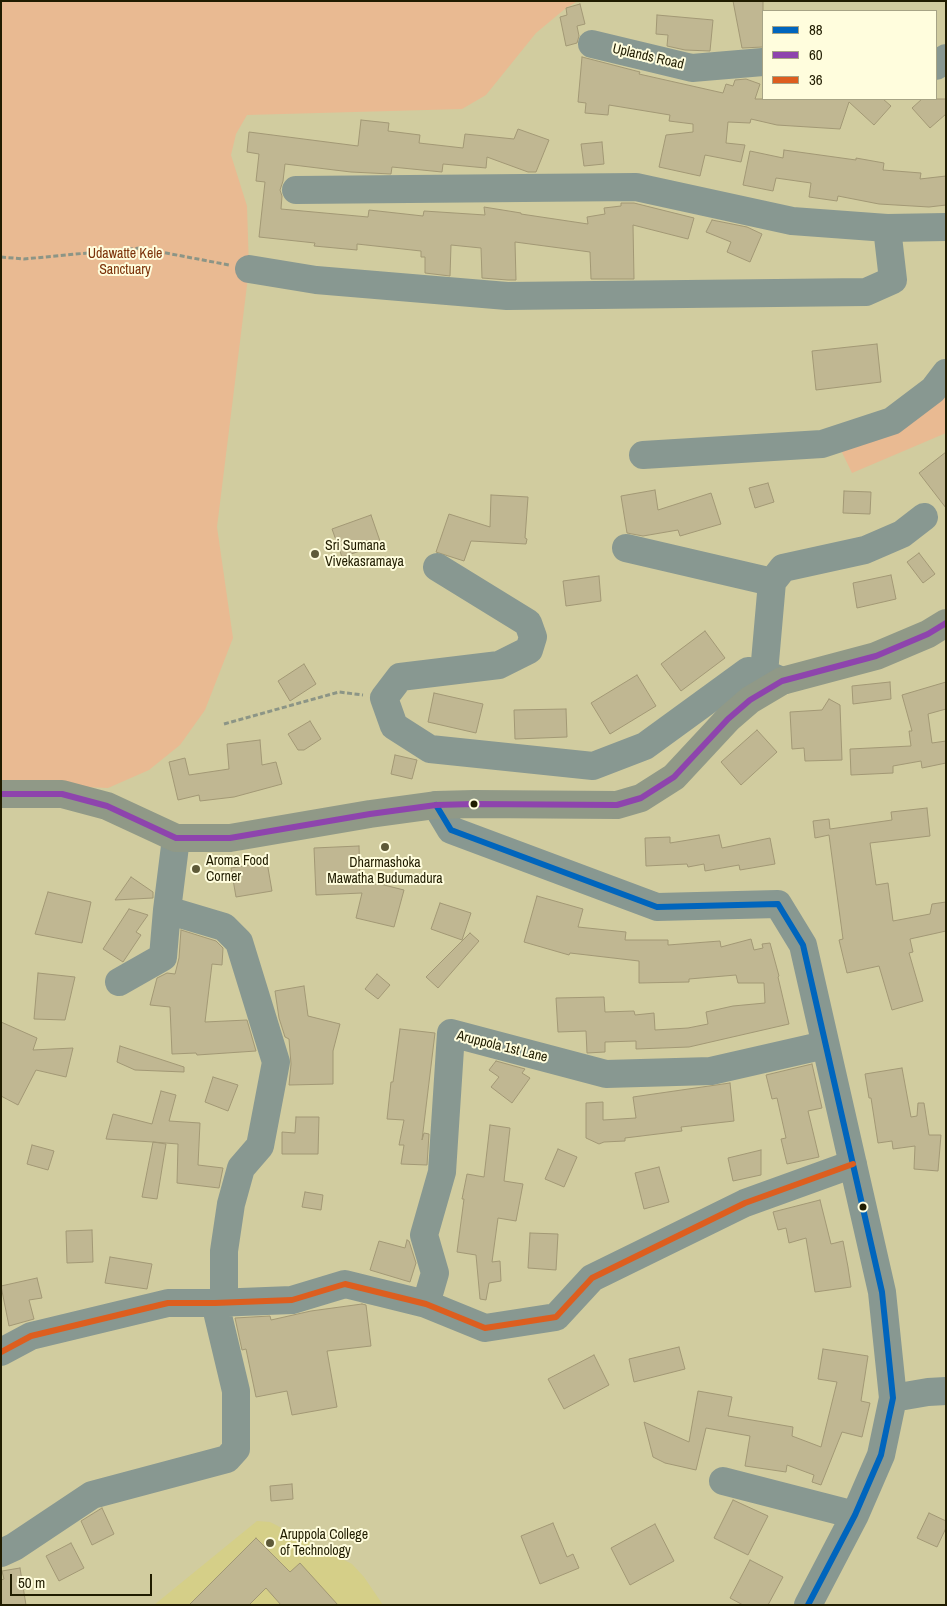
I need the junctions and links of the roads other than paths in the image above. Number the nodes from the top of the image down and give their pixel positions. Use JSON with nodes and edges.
{"nodes":[{"id":1,"x":592,"y":44,"type":"dead end"},
{"id":2,"x":762,"y":62,"type":"edge"},
{"id":3,"x":296,"y":190,"type":"dead end"},
{"id":4,"x":946,"y":227,"type":"edge"},
{"id":5,"x":887,"y":228,"type":"junction"},
{"id":6,"x":249,"y":269,"type":"road end"},
{"id":7,"x":946,"y":373,"type":"edge"},
{"id":8,"x":643,"y":455,"type":"dead end"},
{"id":9,"x":924,"y":517,"type":"dead end"},
{"id":10,"x":626,"y":548,"type":"dead end"},
{"id":11,"x":437,"y":567,"type":"dead end"},
{"id":12,"x":772,"y":582,"type":"junction"},
{"id":13,"x":946,"y":623,"type":"edge"},
{"id":14,"x":773,"y":677,"type":"junction"},
{"id":15,"x":1,"y":794,"type":"edge"},
{"id":16,"x":436,"y":805,"type":"junction"},
{"id":17,"x":176,"y":838,"type":"junction"},
{"id":18,"x":167,"y":910,"type":"junction"},
{"id":19,"x":119,"y":982,"type":"dead end"},
{"id":20,"x":825,"y":1045,"type":"junction"},
{"id":21,"x":853,"y":1164,"type":"junction"},
{"id":22,"x":220,"y":1303,"type":"junction"},
{"id":23,"x":426,"y":1304,"type":"junction"},
{"id":24,"x":1,"y":1352,"type":"edge"},
{"id":25,"x":946,"y":1392,"type":"edge"},
{"id":26,"x":893,"y":1398,"type":"junction"},
{"id":27,"x":723,"y":1481,"type":"dead end"},
{"id":28,"x":855,"y":1515,"type":"junction"},
{"id":29,"x":1,"y":1553,"type":"edge"},
{"id":30,"x":808,"y":1605,"type":"edge"}],
"edges":[{"from":1,"to":2,"type":"street","name":"Uplands Road"},
{"from":3,"to":5,"type":"street"},
{"from":4,"to":5,"type":"street"},
{"from":5,"to":6,"type":"street"},
{"from":7,"to":8,"type":"street"},
{"from":9,"to":12,"type":"street"},
{"from":10,"to":12,"type":"street"},
{"from":11,"to":14,"type":"street"},
{"from":12,"to":14,"type":"street"},
{"from":13,"to":14,"type":"main road"},
{"from":14,"to":16,"type":"main road"},
{"from":15,"to":17,"type":"main road"},
{"from":16,"to":17,"type":"main road"},
{"from":16,"to":20,"type":"street"},
{"from":17,"to":18,"type":"street"},
{"from":18,"to":19,"type":"street"},
{"from":18,"to":22,"type":"street"},
{"from":20,"to":21,"type":"street"},
{"from":20,"to":23,"type":"street","name":"Aruppola 1st Lane"},
{"from":21,"to":23,"type":"street"},
{"from":21,"to":26,"type":"street"},
{"from":22,"to":23,"type":"street"},
{"from":22,"to":24,"type":"street"},
{"from":22,"to":29,"type":"street"},
{"from":25,"to":26,"type":"street"},
{"from":26,"to":28,"type":"street"},
{"from":27,"to":28,"type":"street"},
{"from":28,"to":30,"type":"street"}]}
